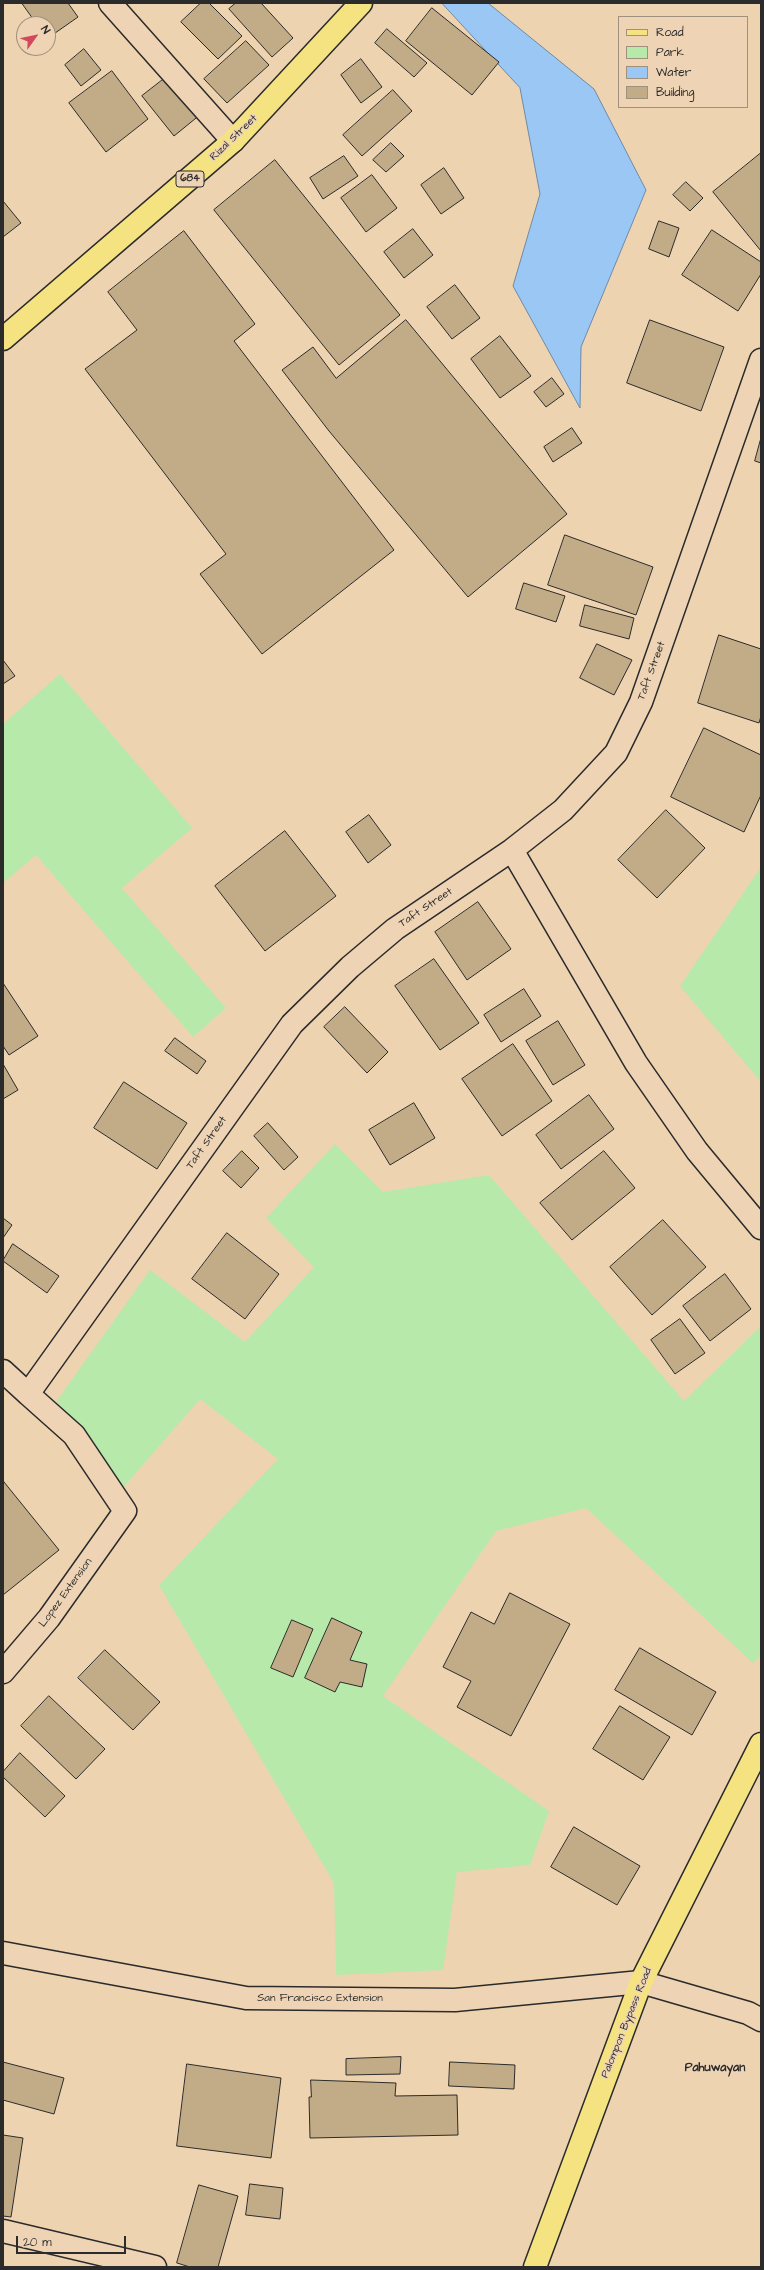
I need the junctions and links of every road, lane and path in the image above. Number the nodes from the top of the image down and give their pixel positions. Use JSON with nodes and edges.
{"nodes":[{"id":1,"x":110,"y":3,"type":"edge"},
{"id":2,"x":361,"y":3,"type":"edge"},
{"id":3,"x":234,"y":141,"type":"junction"},
{"id":4,"x":3,"y":338,"type":"edge"},
{"id":5,"x":761,"y":360,"type":"edge"},
{"id":6,"x":512,"y":850,"type":"junction"},
{"id":7,"x":761,"y":1228,"type":"edge"},
{"id":8,"x":3,"y":1371,"type":"edge"},
{"id":9,"x":28,"y":1394,"type":"junction"},
{"id":10,"x":3,"y":1672,"type":"edge"},
{"id":11,"x":761,"y":1744,"type":"edge"},
{"id":12,"x":3,"y":1952,"type":"edge"},
{"id":13,"x":641,"y":1982,"type":"junction"},
{"id":14,"x":761,"y":2020,"type":"edge"},
{"id":15,"x":3,"y":2231,"type":"edge"},
{"id":16,"x":155,"y":2267,"type":"edge"},
{"id":17,"x":535,"y":2267,"type":"edge"}],
"edges":[{"from":1,"to":3,"type":"street"},
{"from":2,"to":3,"type":"main road","name":"Rizal Street","number":"684"},
{"from":3,"to":4,"type":"main road","name":"Rizal Street","number":"684"},
{"from":5,"to":6,"type":"street","name":"Taft Street"},
{"from":6,"to":7,"type":"street"},
{"from":6,"to":9,"type":"street","name":"Taft Street"},
{"from":8,"to":9,"type":"street"},
{"from":9,"to":10,"type":"street","name":"Lopez Extension"},
{"from":11,"to":13,"type":"main road","name":"Palompon Bypass Road"},
{"from":12,"to":13,"type":"street","name":"San Francisco Extension"},
{"from":13,"to":14,"type":"street"},
{"from":13,"to":17,"type":"main road","name":"Palompon Bypass Road"},
{"from":15,"to":16,"type":"street"}]}
